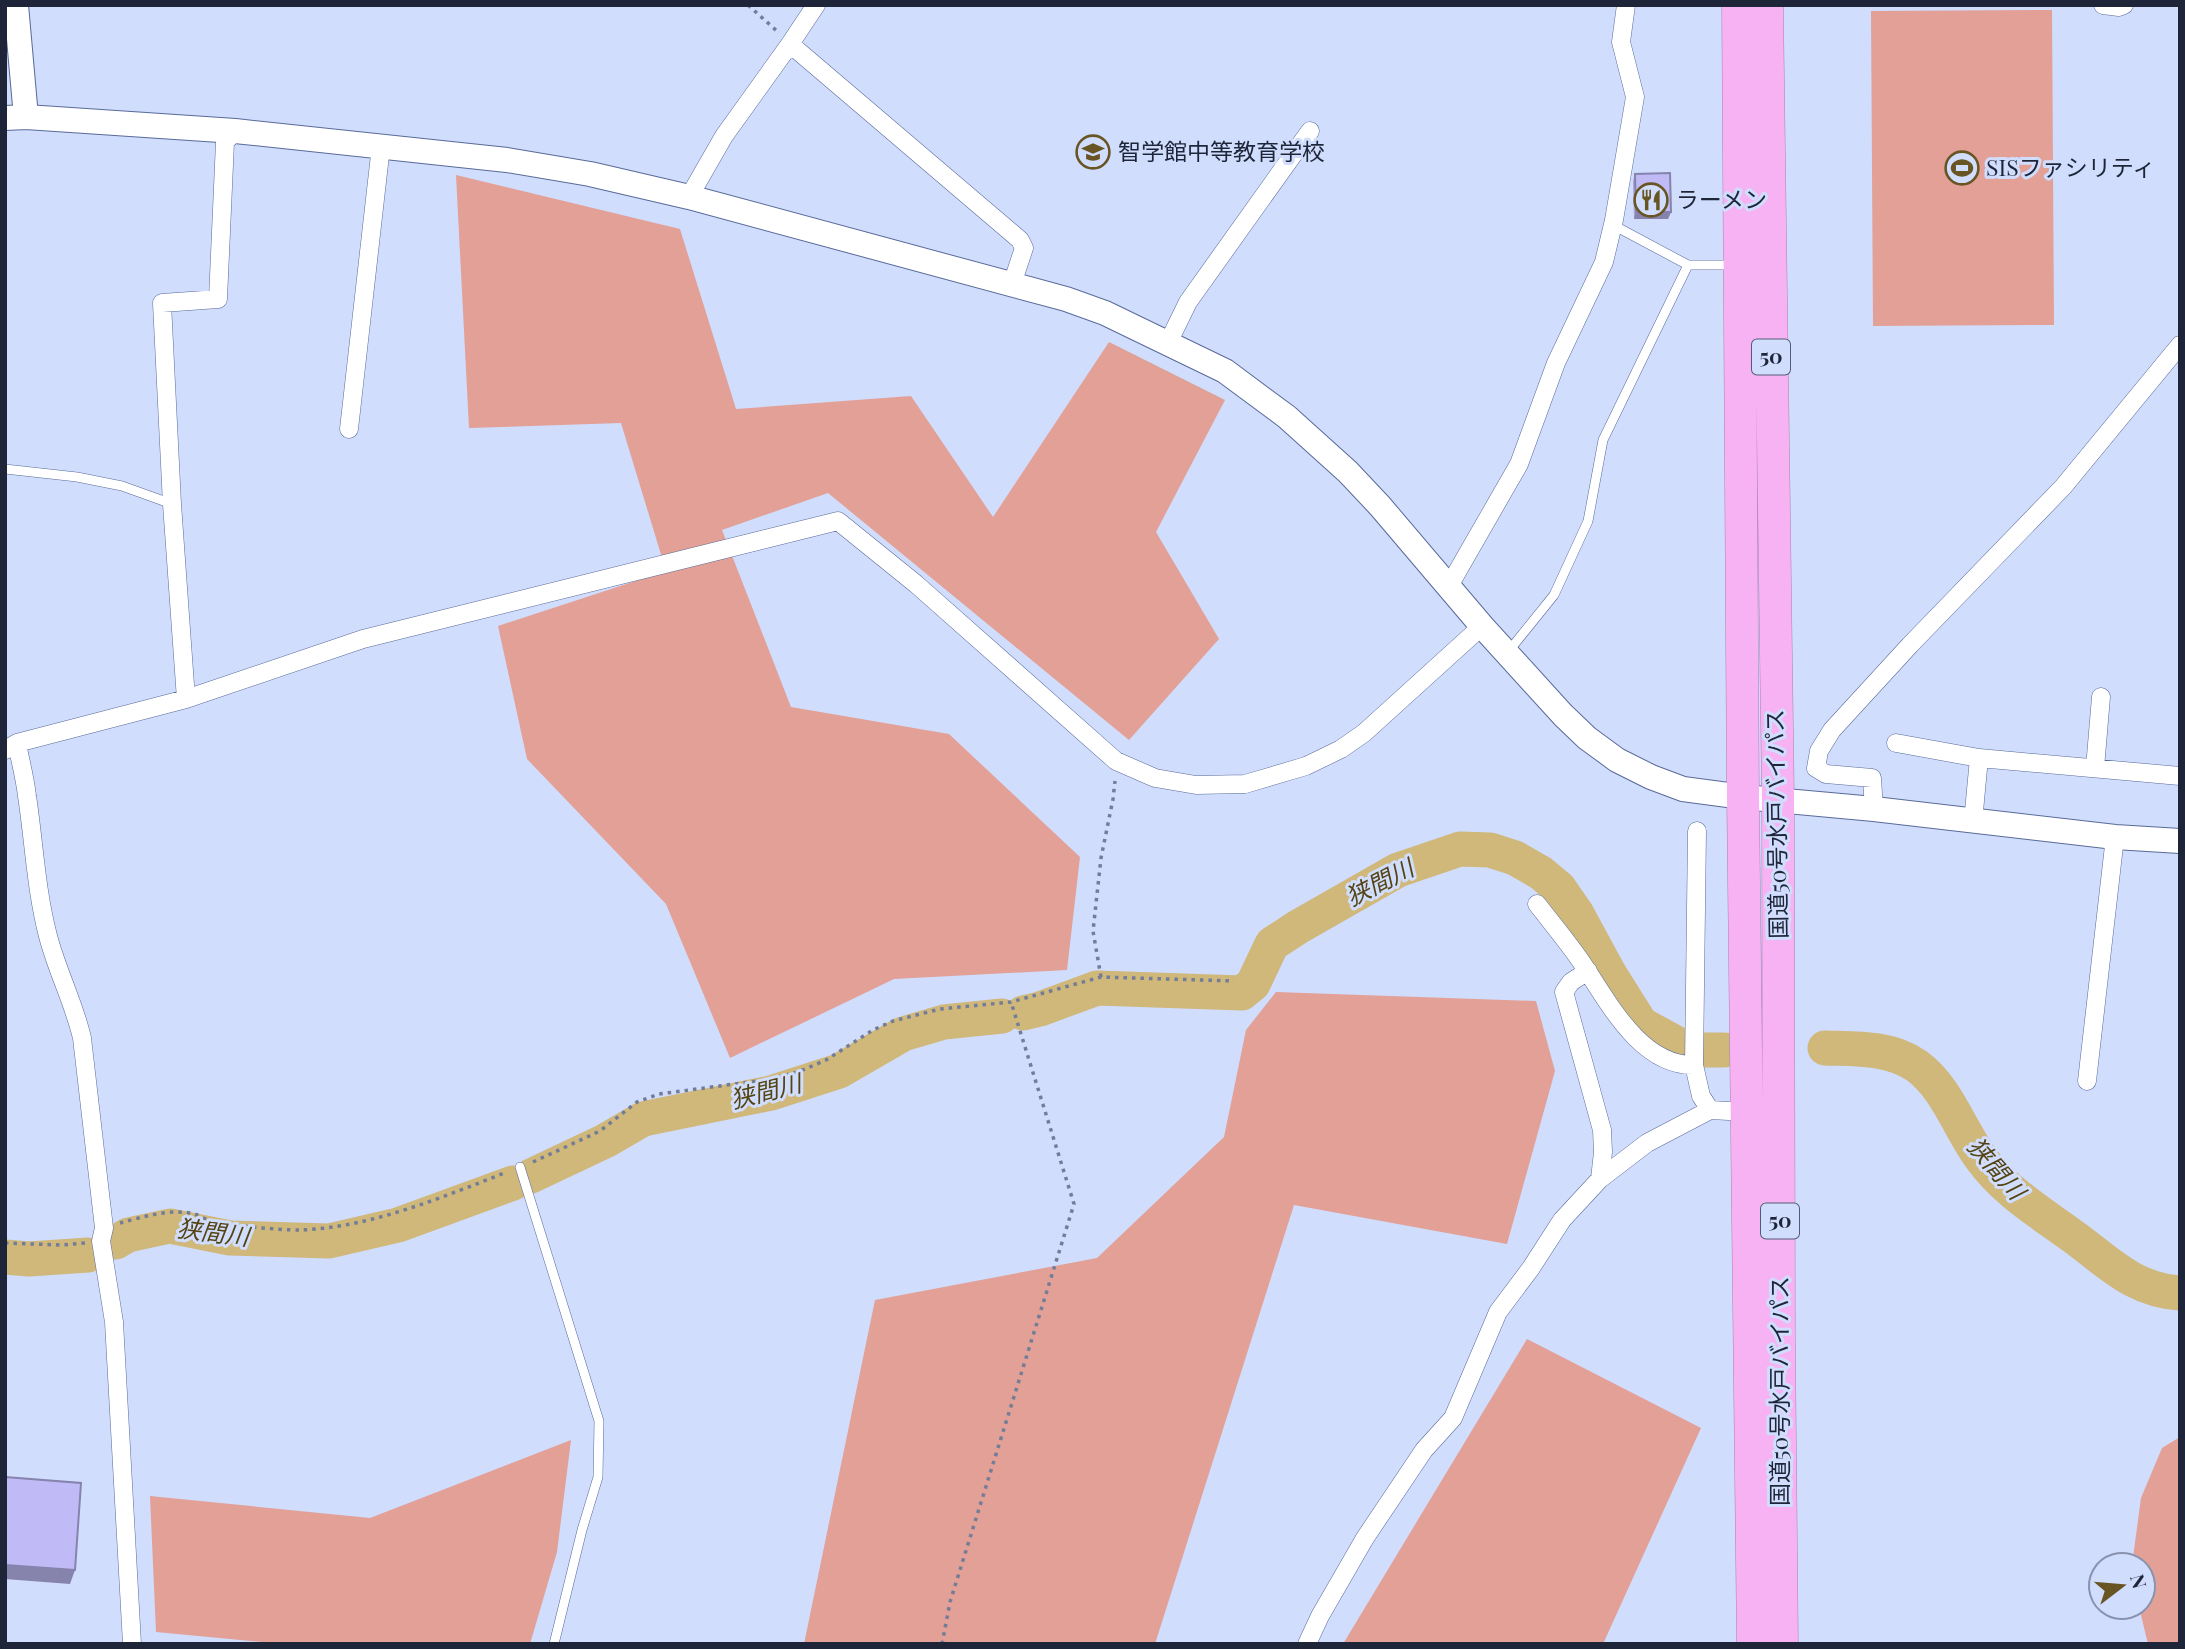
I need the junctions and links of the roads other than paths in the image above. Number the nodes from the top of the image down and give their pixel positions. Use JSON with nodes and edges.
{"nodes":[{"id":1,"x":16,"y":5,"type":"edge"},
{"id":2,"x":816,"y":5,"type":"edge"},
{"id":3,"x":1626,"y":5,"type":"edge"},
{"id":4,"x":1738,"y":5,"type":"edge"},
{"id":5,"x":1767,"y":5,"type":"edge"},
{"id":6,"x":2103,"y":5,"type":"edge"},
{"id":7,"x":2124,"y":5,"type":"edge"},
{"id":8,"x":790,"y":44,"type":"junction"},
{"id":9,"x":16,"y":118,"type":"edge"},
{"id":10,"x":235,"y":131,"type":"junction"},
{"id":11,"x":1310,"y":131,"type":"dead end"},
{"id":12,"x":381,"y":146,"type":"junction"},
{"id":13,"x":689,"y":197,"type":"junction"},
{"id":14,"x":1613,"y":225,"type":"junction"},
{"id":15,"x":1688,"y":265,"type":"junction"},
{"id":16,"x":1741,"y":265,"type":"junction"},
{"id":17,"x":1012,"y":284,"type":"junction"},
{"id":18,"x":1168,"y":343,"type":"junction"},
{"id":19,"x":2180,"y":345,"type":"edge"},
{"id":20,"x":349,"y":429,"type":"dead end"},
{"id":21,"x":5,"y":469,"type":"edge"},
{"id":22,"x":172,"y":504,"type":"junction"},
{"id":23,"x":1449,"y":586,"type":"junction"},
{"id":24,"x":1482,"y":626,"type":"junction"},
{"id":25,"x":1507,"y":653,"type":"junction"},
{"id":26,"x":2102,"y":697,"type":"dead end"},
{"id":27,"x":186,"y":699,"type":"junction"},
{"id":28,"x":1896,"y":743,"type":"dead end"},
{"id":29,"x":11,"y":746,"type":"edge"},
{"id":30,"x":1979,"y":758,"type":"junction"},
{"id":31,"x":2095,"y":768,"type":"junction"},
{"id":32,"x":2180,"y":776,"type":"edge"},
{"id":33,"x":1743,"y":797,"type":"junction"},
{"id":34,"x":1778,"y":799,"type":"junction"},
{"id":35,"x":1874,"y":809,"type":"junction"},
{"id":36,"x":1973,"y":822,"type":"junction"},
{"id":37,"x":1697,"y":831,"type":"dead end"},
{"id":38,"x":2115,"y":837,"type":"junction"},
{"id":39,"x":2180,"y":841,"type":"edge"},
{"id":40,"x":1536,"y":904,"type":"dead end"},
{"id":41,"x":1588,"y":971,"type":"junction"},
{"id":42,"x":1694,"y":1065,"type":"junction"},
{"id":43,"x":2087,"y":1081,"type":"dead end"},
{"id":44,"x":1710,"y":1110,"type":"junction"},
{"id":45,"x":1748,"y":1112,"type":"junction"},
{"id":46,"x":520,"y":1167,"type":"road end"},
{"id":47,"x":1601,"y":1179,"type":"junction"},
{"id":48,"x":132,"y":1644,"type":"edge"},
{"id":49,"x":554,"y":1644,"type":"edge"},
{"id":50,"x":1307,"y":1644,"type":"edge"},
{"id":51,"x":1753,"y":1644,"type":"edge"},
{"id":52,"x":1782,"y":1644,"type":"edge"}],
"edges":[{"from":1,"to":9,"type":"street"},
{"from":2,"to":8,"type":"street"},
{"from":3,"to":14,"type":"street"},
{"from":4,"to":16,"type":"highway","name":"国道50号水戸バイパス","number":"50"},
{"from":5,"to":34,"type":"highway","name":"国道50号水戸バイパス","number":"50"},
{"from":6,"to":7,"type":"street"},
{"from":8,"to":13,"type":"street"},
{"from":8,"to":17,"type":"street"},
{"from":9,"to":10,"type":"street"},
{"from":10,"to":12,"type":"street"},
{"from":10,"to":22,"type":"street"},
{"from":11,"to":18,"type":"street"},
{"from":12,"to":13,"type":"street"},
{"from":12,"to":20,"type":"street"},
{"from":13,"to":17,"type":"street"},
{"from":14,"to":15,"type":"lane"},
{"from":14,"to":23,"type":"street"},
{"from":15,"to":16,"type":"lane"},
{"from":15,"to":25,"type":"lane"},
{"from":16,"to":33,"type":"highway","name":"国道50号水戸バイパス","number":"50"},
{"from":17,"to":18,"type":"street"},
{"from":18,"to":23,"type":"street"},
{"from":19,"to":35,"type":"street"},
{"from":21,"to":22,"type":"lane"},
{"from":22,"to":27,"type":"street"},
{"from":23,"to":24,"type":"street"},
{"from":24,"to":25,"type":"street"},
{"from":24,"to":27,"type":"street"},
{"from":25,"to":33,"type":"street"},
{"from":26,"to":31,"type":"street"},
{"from":27,"to":29,"type":"street"},
{"from":28,"to":30,"type":"street"},
{"from":29,"to":48,"type":"street"},
{"from":30,"to":31,"type":"street"},
{"from":30,"to":36,"type":"street"},
{"from":31,"to":32,"type":"street"},
{"from":33,"to":34,"type":"street"},
{"from":33,"to":45,"type":"highway","name":"国道50号水戸バイパス","number":"50"},
{"from":34,"to":35,"type":"street"},
{"from":34,"to":52,"type":"highway","name":"国道50号水戸バイパス","number":"50"},
{"from":35,"to":36,"type":"street"},
{"from":36,"to":38,"type":"street"},
{"from":37,"to":42,"type":"street"},
{"from":38,"to":39,"type":"street"},
{"from":38,"to":43,"type":"street"},
{"from":40,"to":41,"type":"street"},
{"from":41,"to":42,"type":"street"},
{"from":41,"to":47,"type":"street"},
{"from":42,"to":44,"type":"street"},
{"from":44,"to":45,"type":"street"},
{"from":44,"to":47,"type":"street"},
{"from":45,"to":51,"type":"highway","name":"国道50号水戸バイパス","number":"50"},
{"from":46,"to":49,"type":"lane"},
{"from":47,"to":50,"type":"street"}]}
